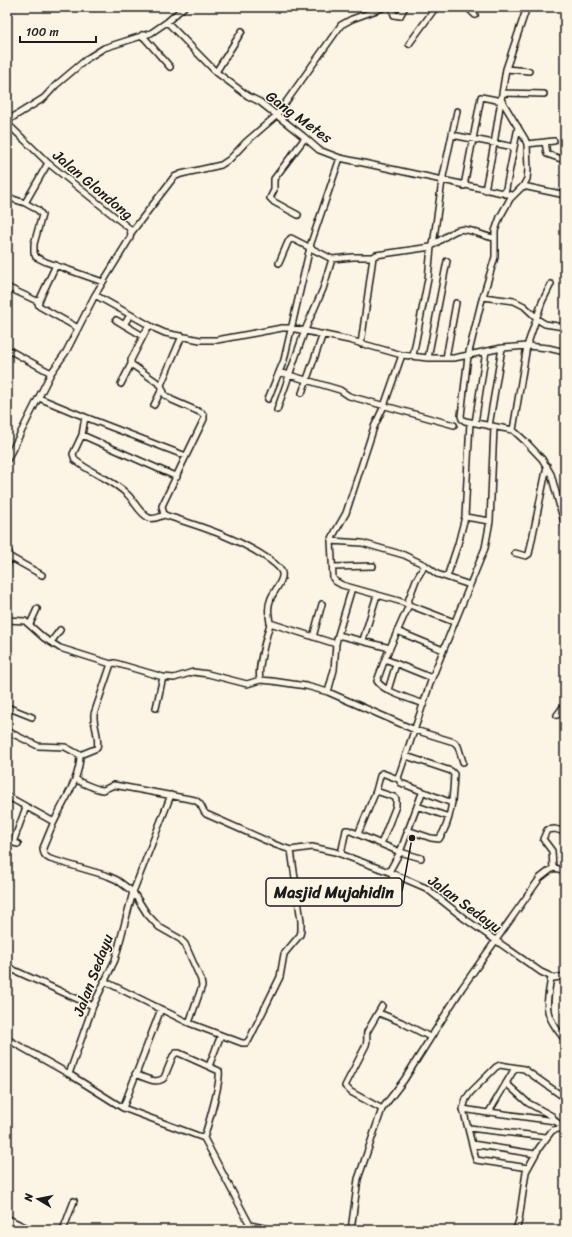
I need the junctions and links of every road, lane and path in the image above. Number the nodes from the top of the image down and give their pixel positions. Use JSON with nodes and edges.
{"nodes":[{"id":1,"x":184,"y":7,"type":"edge"},
{"id":2,"x":384,"y":7,"type":"edge"},
{"id":3,"x":392,"y":7,"type":"edge"},
{"id":4,"x":406,"y":7,"type":"edge"},
{"id":5,"x":436,"y":7,"type":"edge"},
{"id":6,"x":467,"y":7,"type":"edge"},
{"id":7,"x":525,"y":8,"type":"edge"},
{"id":8,"x":475,"y":15,"type":"dead end"},
{"id":9,"x":167,"y":22,"type":"junction"},
{"id":10,"x":242,"y":31,"type":"dead end"},
{"id":11,"x":142,"y":35,"type":"junction"},
{"id":12,"x":409,"y":44,"type":"dead end"},
{"id":13,"x":170,"y":67,"type":"dead end"},
{"id":14,"x":506,"y":69,"type":"junction"},
{"id":15,"x":529,"y":71,"type":"dead end"},
{"id":16,"x":216,"y":72,"type":"junction"},
{"id":17,"x":503,"y":92,"type":"junction"},
{"id":18,"x":544,"y":94,"type":"dead end"},
{"id":19,"x":502,"y":101,"type":"junction"},
{"id":20,"x":457,"y":111,"type":"dead end"},
{"id":21,"x":276,"y":116,"type":"junction"},
{"id":22,"x":8,"y":121,"type":"edge"},
{"id":23,"x":518,"y":127,"type":"junction"},
{"id":24,"x":452,"y":135,"type":"junction"},
{"id":25,"x":305,"y":138,"type":"junction"},
{"id":26,"x":474,"y":140,"type":"junction"},
{"id":27,"x":554,"y":141,"type":"dead end"},
{"id":28,"x":545,"y":142,"type":"junction"},
{"id":29,"x":494,"y":144,"type":"junction"},
{"id":30,"x":527,"y":144,"type":"junction"},
{"id":31,"x":514,"y":147,"type":"junction"},
{"id":32,"x":340,"y":158,"type":"junction"},
{"id":33,"x":561,"y":159,"type":"dead end"},
{"id":34,"x":48,"y":163,"type":"junction"},
{"id":35,"x":442,"y":181,"type":"junction"},
{"id":36,"x":464,"y":186,"type":"junction"},
{"id":37,"x":523,"y":186,"type":"junction"},
{"id":38,"x":485,"y":190,"type":"junction"},
{"id":39,"x":505,"y":194,"type":"junction"},
{"id":40,"x":512,"y":195,"type":"junction"},
{"id":41,"x":565,"y":195,"type":"edge"},
{"id":42,"x":7,"y":198,"type":"edge"},
{"id":43,"x":25,"y":203,"type":"junction"},
{"id":44,"x":298,"y":215,"type":"dead end"},
{"id":45,"x":131,"y":233,"type":"junction"},
{"id":46,"x":495,"y":238,"type":"junction"},
{"id":47,"x":432,"y":246,"type":"junction"},
{"id":48,"x":310,"y":247,"type":"junction"},
{"id":49,"x":373,"y":257,"type":"junction"},
{"id":50,"x":332,"y":259,"type":"junction"},
{"id":51,"x":447,"y":261,"type":"dead end"},
{"id":52,"x":279,"y":263,"type":"dead end"},
{"id":53,"x":56,"y":265,"type":"junction"},
{"id":54,"x":103,"y":282,"type":"junction"},
{"id":55,"x":551,"y":284,"type":"dead end"},
{"id":56,"x":7,"y":287,"type":"edge"},
{"id":57,"x":95,"y":295,"type":"junction"},
{"id":58,"x":483,"y":297,"type":"junction"},
{"id":59,"x":39,"y":302,"type":"junction"},
{"id":60,"x":456,"y":302,"type":"dead end"},
{"id":61,"x":130,"y":315,"type":"junction"},
{"id":62,"x":537,"y":318,"type":"junction"},
{"id":63,"x":116,"y":320,"type":"dead end"},
{"id":64,"x":124,"y":325,"type":"junction"},
{"id":65,"x":149,"y":325,"type":"junction"},
{"id":66,"x":565,"y":326,"type":"edge"},
{"id":67,"x":78,"y":328,"type":"junction"},
{"id":68,"x":291,"y":328,"type":"junction"},
{"id":69,"x":305,"y":330,"type":"junction"},
{"id":70,"x":323,"y":334,"type":"junction"},
{"id":71,"x":143,"y":336,"type":"junction"},
{"id":72,"x":182,"y":336,"type":"junction"},
{"id":73,"x":361,"y":344,"type":"junction"},
{"id":74,"x":527,"y":346,"type":"junction"},
{"id":75,"x":502,"y":348,"type":"junction"},
{"id":76,"x":7,"y":350,"type":"edge"},
{"id":77,"x":486,"y":351,"type":"junction"},
{"id":78,"x":565,"y":352,"type":"edge"},
{"id":79,"x":402,"y":355,"type":"junction"},
{"id":80,"x":413,"y":356,"type":"junction"},
{"id":81,"x":468,"y":356,"type":"junction"},
{"id":82,"x":428,"y":358,"type":"junction"},
{"id":83,"x":446,"y":358,"type":"junction"},
{"id":84,"x":131,"y":364,"type":"junction"},
{"id":85,"x":279,"y":372,"type":"junction"},
{"id":86,"x":51,"y":373,"type":"junction"},
{"id":87,"x":289,"y":375,"type":"junction"},
{"id":88,"x":307,"y":380,"type":"junction"},
{"id":89,"x":120,"y":384,"type":"dead end"},
{"id":90,"x":162,"y":387,"type":"junction"},
{"id":91,"x":302,"y":392,"type":"dead end"},
{"id":92,"x":39,"y":398,"type":"junction"},
{"id":93,"x":268,"y":399,"type":"dead end"},
{"id":94,"x":154,"y":406,"type":"dead end"},
{"id":95,"x":384,"y":406,"type":"junction"},
{"id":96,"x":277,"y":410,"type":"dead end"},
{"id":97,"x":85,"y":417,"type":"junction"},
{"id":98,"x":473,"y":422,"type":"junction"},
{"id":99,"x":454,"y":425,"type":"dead end"},
{"id":100,"x":492,"y":426,"type":"junction"},
{"id":101,"x":514,"y":430,"type":"junction"},
{"id":102,"x":82,"y":435,"type":"junction"},
{"id":103,"x":186,"y":456,"type":"junction"},
{"id":104,"x":7,"y":460,"type":"edge"},
{"id":105,"x":547,"y":466,"type":"junction"},
{"id":106,"x":176,"y":477,"type":"junction"},
{"id":107,"x":164,"y":515,"type":"junction"},
{"id":108,"x":465,"y":517,"type":"junction"},
{"id":109,"x":490,"y":520,"type":"junction"},
{"id":110,"x":565,"y":526,"type":"edge"},
{"id":111,"x":331,"y":541,"type":"junction"},
{"id":112,"x":7,"y":551,"type":"edge"},
{"id":113,"x":515,"y":553,"type":"dead end"},
{"id":114,"x":10,"y":557,"type":"junction"},
{"id":115,"x":7,"y":565,"type":"edge"},
{"id":116,"x":425,"y":565,"type":"junction"},
{"id":117,"x":373,"y":566,"type":"dead end"},
{"id":118,"x":333,"y":567,"type":"junction"},
{"id":119,"x":42,"y":575,"type":"dead end"},
{"id":120,"x":447,"y":577,"type":"junction"},
{"id":121,"x":470,"y":585,"type":"junction"},
{"id":122,"x":352,"y":588,"type":"junction"},
{"id":123,"x":377,"y":594,"type":"junction"},
{"id":124,"x":322,"y":604,"type":"dead end"},
{"id":125,"x":408,"y":605,"type":"junction"},
{"id":126,"x":37,"y":609,"type":"dead end"},
{"id":127,"x":7,"y":620,"type":"edge"},
{"id":128,"x":454,"y":622,"type":"junction"},
{"id":129,"x":270,"y":623,"type":"junction"},
{"id":130,"x":30,"y":624,"type":"junction"},
{"id":131,"x":60,"y":630,"type":"dead end"},
{"id":132,"x":397,"y":631,"type":"junction"},
{"id":133,"x":338,"y":635,"type":"junction"},
{"id":134,"x":314,"y":637,"type":"junction"},
{"id":135,"x":363,"y":640,"type":"junction"},
{"id":136,"x":51,"y":642,"type":"junction"},
{"id":137,"x":336,"y":644,"type":"junction"},
{"id":138,"x":390,"y":648,"type":"junction"},
{"id":139,"x":444,"y":650,"type":"junction"},
{"id":140,"x":385,"y":659,"type":"junction"},
{"id":141,"x":111,"y":664,"type":"junction"},
{"id":142,"x":396,"y":664,"type":"junction"},
{"id":143,"x":163,"y":677,"type":"junction"},
{"id":144,"x":432,"y":678,"type":"junction"},
{"id":145,"x":260,"y":680,"type":"junction"},
{"id":146,"x":388,"y":690,"type":"junction"},
{"id":147,"x":328,"y":692,"type":"junction"},
{"id":148,"x":424,"y":704,"type":"junction"},
{"id":149,"x":565,"y":704,"type":"edge"},
{"id":150,"x":7,"y":707,"type":"edge"},
{"id":151,"x":156,"y":708,"type":"dead end"},
{"id":152,"x":557,"y":715,"type":"dead end"},
{"id":153,"x":32,"y":717,"type":"dead end"},
{"id":154,"x":415,"y":730,"type":"junction"},
{"id":155,"x":7,"y":731,"type":"edge"},
{"id":156,"x":80,"y":755,"type":"junction"},
{"id":157,"x":406,"y":756,"type":"junction"},
{"id":158,"x":463,"y":762,"type":"dead end"},
{"id":159,"x":76,"y":779,"type":"junction"},
{"id":160,"x":398,"y":779,"type":"junction"},
{"id":161,"x":376,"y":791,"type":"junction"},
{"id":162,"x":422,"y":793,"type":"junction"},
{"id":163,"x":171,"y":795,"type":"junction"},
{"id":164,"x":7,"y":796,"type":"edge"},
{"id":165,"x":452,"y":803,"type":"junction"},
{"id":166,"x":26,"y":806,"type":"junction"},
{"id":167,"x":417,"y":806,"type":"junction"},
{"id":168,"x":449,"y":818,"type":"junction"},
{"id":169,"x":54,"y":822,"type":"junction"},
{"id":170,"x":407,"y":830,"type":"junction"},
{"id":171,"x":565,"y":832,"type":"edge"},
{"id":172,"x":358,"y":834,"type":"junction"},
{"id":173,"x":18,"y":844,"type":"dead end"},
{"id":174,"x":381,"y":844,"type":"junction"},
{"id":175,"x":291,"y":850,"type":"junction"},
{"id":176,"x":400,"y":852,"type":"junction"},
{"id":177,"x":341,"y":854,"type":"junction"},
{"id":178,"x":421,"y":858,"type":"dead end"},
{"id":179,"x":554,"y":868,"type":"junction"},
{"id":180,"x":391,"y":873,"type":"junction"},
{"id":181,"x":565,"y":873,"type":"edge"},
{"id":182,"x":389,"y":890,"type":"dead end"},
{"id":183,"x":133,"y":892,"type":"junction"},
{"id":184,"x":495,"y":940,"type":"junction"},
{"id":185,"x":7,"y":967,"type":"edge"},
{"id":186,"x":565,"y":976,"type":"edge"},
{"id":187,"x":551,"y":977,"type":"junction"},
{"id":188,"x":104,"y":981,"type":"junction"},
{"id":189,"x":93,"y":1006,"type":"junction"},
{"id":190,"x":382,"y":1006,"type":"dead end"},
{"id":191,"x":161,"y":1009,"type":"junction"},
{"id":192,"x":379,"y":1013,"type":"junction"},
{"id":193,"x":189,"y":1022,"type":"junction"},
{"id":194,"x":221,"y":1035,"type":"junction"},
{"id":195,"x":430,"y":1037,"type":"junction"},
{"id":196,"x":7,"y":1039,"type":"edge"},
{"id":197,"x":565,"y":1040,"type":"edge"},
{"id":198,"x":209,"y":1066,"type":"junction"},
{"id":199,"x":515,"y":1068,"type":"junction"},
{"id":200,"x":69,"y":1074,"type":"junction"},
{"id":201,"x":135,"y":1074,"type":"junction"},
{"id":202,"x":506,"y":1083,"type":"junction"},
{"id":203,"x":565,"y":1098,"type":"edge"},
{"id":204,"x":123,"y":1108,"type":"junction"},
{"id":205,"x":382,"y":1109,"type":"junction"},
{"id":206,"x":463,"y":1109,"type":"junction"},
{"id":207,"x":489,"y":1112,"type":"junction"},
{"id":208,"x":555,"y":1121,"type":"junction"},
{"id":209,"x":469,"y":1128,"type":"junction"},
{"id":210,"x":565,"y":1128,"type":"edge"},
{"id":211,"x":546,"y":1137,"type":"junction"},
{"id":212,"x":204,"y":1138,"type":"junction"},
{"id":213,"x":472,"y":1144,"type":"junction"},
{"id":214,"x":535,"y":1154,"type":"junction"},
{"id":215,"x":528,"y":1168,"type":"junction"},
{"id":216,"x":74,"y":1201,"type":"dead end"},
{"id":217,"x":7,"y":1220,"type":"edge"},
{"id":218,"x":15,"y":1227,"type":"edge"},
{"id":219,"x":248,"y":1228,"type":"edge"},
{"id":220,"x":28,"y":1230,"type":"edge"},
{"id":221,"x":63,"y":1230,"type":"edge"},
{"id":222,"x":273,"y":1230,"type":"edge"},
{"id":223,"x":351,"y":1230,"type":"edge"},
{"id":224,"x":516,"y":1230,"type":"edge"}],
"edges":[{"from":1,"to":9,"type":"street","name":"Jalan Glondong"},
{"from":2,"to":21,"type":"street"},
{"from":3,"to":4,"type":"street"},
{"from":5,"to":12,"type":"street"},
{"from":6,"to":8,"type":"street"},
{"from":7,"to":14,"type":"street"},
{"from":9,"to":11,"type":"street","name":"Jalan Glondong"},
{"from":9,"to":16,"type":"street","name":"Gang Metes"},
{"from":10,"to":16,"type":"street"},
{"from":11,"to":13,"type":"street"},
{"from":11,"to":22,"type":"street","name":"Jalan Glondong"},
{"from":14,"to":15,"type":"street"},
{"from":14,"to":17,"type":"street"},
{"from":16,"to":21,"type":"street","name":"Gang Metes"},
{"from":17,"to":18,"type":"street"},
{"from":17,"to":19,"type":"street"},
{"from":19,"to":23,"type":"street"},
{"from":19,"to":26,"type":"street"},
{"from":19,"to":29,"type":"street"},
{"from":20,"to":24,"type":"street"},
{"from":21,"to":25,"type":"street","name":"Gang Metes"},
{"from":21,"to":45,"type":"street"},
{"from":22,"to":34,"type":"street","name":"Jalan Glondong"},
{"from":23,"to":30,"type":"street"},
{"from":23,"to":31,"type":"street"},
{"from":24,"to":26,"type":"street"},
{"from":24,"to":35,"type":"street"},
{"from":25,"to":32,"type":"street","name":"Gang Metes"},
{"from":25,"to":44,"type":"street"},
{"from":26,"to":29,"type":"street"},
{"from":26,"to":36,"type":"street"},
{"from":27,"to":28,"type":"street"},
{"from":28,"to":30,"type":"street"},
{"from":28,"to":33,"type":"street"},
{"from":29,"to":31,"type":"street"},
{"from":29,"to":38,"type":"street"},
{"from":30,"to":37,"type":"street"},
{"from":31,"to":39,"type":"street"},
{"from":32,"to":35,"type":"street","name":"Gang Metes"},
{"from":32,"to":48,"type":"street"},
{"from":34,"to":43,"type":"street"},
{"from":34,"to":45,"type":"street","name":"Jalan Glondong"},
{"from":35,"to":36,"type":"street","name":"Gang Metes"},
{"from":35,"to":47,"type":"street"},
{"from":36,"to":38,"type":"street","name":"Gang Metes"},
{"from":37,"to":40,"type":"street"},
{"from":37,"to":41,"type":"street"},
{"from":38,"to":39,"type":"street","name":"Gang Metes"},
{"from":39,"to":40,"type":"street","name":"Gang Metes"},
{"from":40,"to":46,"type":"street"},
{"from":42,"to":43,"type":"street"},
{"from":43,"to":53,"type":"street"},
{"from":45,"to":54,"type":"street","name":"Jalan Glondong"},
{"from":46,"to":47,"type":"street"},
{"from":46,"to":58,"type":"street"},
{"from":47,"to":49,"type":"street"},
{"from":47,"to":80,"type":"street"},
{"from":48,"to":50,"type":"street"},
{"from":48,"to":52,"type":"street"},
{"from":48,"to":68,"type":"street"},
{"from":49,"to":50,"type":"street"},
{"from":49,"to":73,"type":"street"},
{"from":50,"to":69,"type":"street"},
{"from":51,"to":82,"type":"street"},
{"from":53,"to":54,"type":"street"},
{"from":53,"to":59,"type":"street"},
{"from":54,"to":57,"type":"street","name":"Jalan Glondong"},
{"from":55,"to":62,"type":"street"},
{"from":56,"to":59,"type":"street"},
{"from":57,"to":61,"type":"street"},
{"from":57,"to":67,"type":"street","name":"Jalan Glondong"},
{"from":58,"to":62,"type":"street"},
{"from":58,"to":81,"type":"street"},
{"from":59,"to":67,"type":"street"},
{"from":60,"to":83,"type":"street"},
{"from":61,"to":64,"type":"street"},
{"from":61,"to":65,"type":"street"},
{"from":62,"to":66,"type":"street"},
{"from":62,"to":74,"type":"street"},
{"from":63,"to":64,"type":"street"},
{"from":64,"to":71,"type":"street"},
{"from":65,"to":71,"type":"street"},
{"from":65,"to":72,"type":"street"},
{"from":67,"to":86,"type":"street","name":"Jalan Glondong"},
{"from":68,"to":69,"type":"street"},
{"from":68,"to":72,"type":"street"},
{"from":68,"to":85,"type":"street"},
{"from":69,"to":70,"type":"street"},
{"from":69,"to":87,"type":"street"},
{"from":70,"to":73,"type":"street"},
{"from":70,"to":88,"type":"street"},
{"from":71,"to":84,"type":"street"},
{"from":72,"to":90,"type":"street"},
{"from":73,"to":79,"type":"street"},
{"from":74,"to":75,"type":"street"},
{"from":74,"to":78,"type":"street"},
{"from":74,"to":101,"type":"street"},
{"from":75,"to":77,"type":"street"},
{"from":75,"to":100,"type":"street"},
{"from":76,"to":86,"type":"street"},
{"from":77,"to":81,"type":"street"},
{"from":77,"to":98,"type":"street"},
{"from":79,"to":80,"type":"street"},
{"from":79,"to":95,"type":"street"},
{"from":80,"to":82,"type":"street"},
{"from":81,"to":83,"type":"street"},
{"from":81,"to":98,"type":"street"},
{"from":82,"to":83,"type":"street"},
{"from":84,"to":89,"type":"street"},
{"from":84,"to":90,"type":"street"},
{"from":85,"to":87,"type":"street"},
{"from":85,"to":93,"type":"street"},
{"from":86,"to":92,"type":"street","name":"Jalan Glondong"},
{"from":87,"to":88,"type":"street"},
{"from":87,"to":96,"type":"street"},
{"from":88,"to":91,"type":"street"},
{"from":88,"to":95,"type":"street"},
{"from":90,"to":94,"type":"street"},
{"from":90,"to":103,"type":"street"},
{"from":92,"to":97,"type":"street"},
{"from":92,"to":104,"type":"street","name":"Jalan Glondong"},
{"from":95,"to":99,"type":"street"},
{"from":95,"to":111,"type":"street"},
{"from":97,"to":102,"type":"street"},
{"from":97,"to":103,"type":"street"},
{"from":98,"to":100,"type":"street"},
{"from":98,"to":108,"type":"street"},
{"from":100,"to":101,"type":"street"},
{"from":100,"to":109,"type":"street"},
{"from":101,"to":105,"type":"street"},
{"from":102,"to":106,"type":"street"},
{"from":102,"to":107,"type":"street"},
{"from":103,"to":106,"type":"street"},
{"from":105,"to":110,"type":"street"},
{"from":105,"to":113,"type":"street"},
{"from":106,"to":107,"type":"street"},
{"from":107,"to":129,"type":"street"},
{"from":108,"to":109,"type":"street"},
{"from":108,"to":120,"type":"street"},
{"from":109,"to":121,"type":"street"},
{"from":111,"to":116,"type":"street"},
{"from":111,"to":118,"type":"street"},
{"from":112,"to":114,"type":"street"},
{"from":114,"to":115,"type":"street"},
{"from":114,"to":119,"type":"street"},
{"from":116,"to":120,"type":"street"},
{"from":116,"to":125,"type":"street"},
{"from":117,"to":118,"type":"street"},
{"from":118,"to":122,"type":"street"},
{"from":120,"to":121,"type":"street"},
{"from":121,"to":128,"type":"street"},
{"from":122,"to":123,"type":"street"},
{"from":122,"to":133,"type":"street"},
{"from":123,"to":125,"type":"street"},
{"from":123,"to":135,"type":"street"},
{"from":124,"to":134,"type":"street"},
{"from":125,"to":128,"type":"street"},
{"from":125,"to":132,"type":"street"},
{"from":126,"to":130,"type":"street"},
{"from":127,"to":130,"type":"street"},
{"from":128,"to":139,"type":"street"},
{"from":129,"to":134,"type":"street"},
{"from":129,"to":145,"type":"street"},
{"from":130,"to":136,"type":"street"},
{"from":131,"to":136,"type":"street"},
{"from":132,"to":138,"type":"street"},
{"from":132,"to":139,"type":"street"},
{"from":133,"to":135,"type":"street"},
{"from":133,"to":137,"type":"street"},
{"from":134,"to":137,"type":"street"},
{"from":135,"to":138,"type":"street"},
{"from":136,"to":141,"type":"street"},
{"from":137,"to":147,"type":"street"},
{"from":138,"to":140,"type":"street"},
{"from":139,"to":144,"type":"street"},
{"from":140,"to":142,"type":"street"},
{"from":140,"to":146,"type":"street"},
{"from":141,"to":143,"type":"street"},
{"from":141,"to":156,"type":"street"},
{"from":142,"to":144,"type":"street"},
{"from":142,"to":146,"type":"street"},
{"from":143,"to":145,"type":"street"},
{"from":143,"to":151,"type":"street"},
{"from":144,"to":148,"type":"street"},
{"from":145,"to":147,"type":"street"},
{"from":146,"to":148,"type":"street"},
{"from":147,"to":154,"type":"street"},
{"from":148,"to":154,"type":"street"},
{"from":149,"to":152,"type":"street"},
{"from":150,"to":153,"type":"street"},
{"from":154,"to":157,"type":"street"},
{"from":154,"to":158,"type":"street"},
{"from":155,"to":156,"type":"street"},
{"from":156,"to":159,"type":"street"},
{"from":157,"to":160,"type":"street"},
{"from":157,"to":165,"type":"street"},
{"from":159,"to":163,"type":"street","name":"Jalan Sedayu"},
{"from":159,"to":169,"type":"street"},
{"from":160,"to":161,"type":"street"},
{"from":160,"to":162,"type":"street"},
{"from":161,"to":172,"type":"street"},
{"from":161,"to":174,"type":"street"},
{"from":162,"to":165,"type":"street"},
{"from":162,"to":167,"type":"street"},
{"from":163,"to":175,"type":"street","name":"Jalan Sedayu"},
{"from":163,"to":183,"type":"street","name":"Jalan Sedayu"},
{"from":164,"to":166,"type":"street"},
{"from":165,"to":168,"type":"street"},
{"from":166,"to":169,"type":"street"},
{"from":166,"to":173,"type":"street"},
{"from":167,"to":168,"type":"street"},
{"from":167,"to":170,"type":"street"},
{"from":168,"to":170,"type":"street"},
{"from":169,"to":183,"type":"street"},
{"from":170,"to":176,"type":"street"},
{"from":171,"to":179,"type":"street"},
{"from":172,"to":174,"type":"street"},
{"from":172,"to":177,"type":"street"},
{"from":174,"to":176,"type":"street"},
{"from":175,"to":177,"type":"street","name":"Jalan Sedayu"},
{"from":175,"to":194,"type":"street"},
{"from":176,"to":178,"type":"street"},
{"from":176,"to":180,"type":"street"},
{"from":177,"to":180,"type":"street","name":"Jalan Sedayu"},
{"from":179,"to":181,"type":"street"},
{"from":179,"to":184,"type":"street"},
{"from":180,"to":182,"type":"street"},
{"from":180,"to":184,"type":"street","name":"Jalan Sedayu"},
{"from":183,"to":188,"type":"street","name":"Jalan Sedayu"},
{"from":183,"to":193,"type":"street"},
{"from":184,"to":187,"type":"street","name":"Jalan Sedayu"},
{"from":184,"to":195,"type":"street"},
{"from":185,"to":189,"type":"street"},
{"from":186,"to":187,"type":"street"},
{"from":187,"to":197,"type":"street"},
{"from":188,"to":189,"type":"street","name":"Jalan Sedayu"},
{"from":188,"to":191,"type":"street"},
{"from":189,"to":200,"type":"street","name":"Jalan Sedayu"},
{"from":190,"to":192,"type":"street"},
{"from":191,"to":193,"type":"street"},
{"from":191,"to":201,"type":"street"},
{"from":192,"to":195,"type":"street"},
{"from":192,"to":205,"type":"street"},
{"from":193,"to":194,"type":"street"},
{"from":194,"to":198,"type":"street"},
{"from":195,"to":205,"type":"street"},
{"from":196,"to":200,"type":"street"},
{"from":198,"to":201,"type":"street"},
{"from":198,"to":212,"type":"street"},
{"from":199,"to":202,"type":"street"},
{"from":199,"to":203,"type":"street"},
{"from":199,"to":206,"type":"street"},
{"from":200,"to":204,"type":"street"},
{"from":201,"to":204,"type":"street"},
{"from":202,"to":207,"type":"street"},
{"from":202,"to":208,"type":"street"},
{"from":204,"to":212,"type":"street"},
{"from":205,"to":223,"type":"street"},
{"from":206,"to":207,"type":"street"},
{"from":206,"to":209,"type":"street"},
{"from":207,"to":208,"type":"street"},
{"from":208,"to":210,"type":"street"},
{"from":209,"to":211,"type":"street"},
{"from":209,"to":213,"type":"street"},
{"from":210,"to":211,"type":"street"},
{"from":211,"to":214,"type":"street"},
{"from":212,"to":219,"type":"street"},
{"from":213,"to":214,"type":"street"},
{"from":213,"to":215,"type":"street"},
{"from":214,"to":215,"type":"street"},
{"from":215,"to":224,"type":"street"},
{"from":216,"to":221,"type":"street"},
{"from":217,"to":218,"type":"main road"},
{"from":218,"to":220,"type":"main road"},
{"from":219,"to":222,"type":"street"}]}
